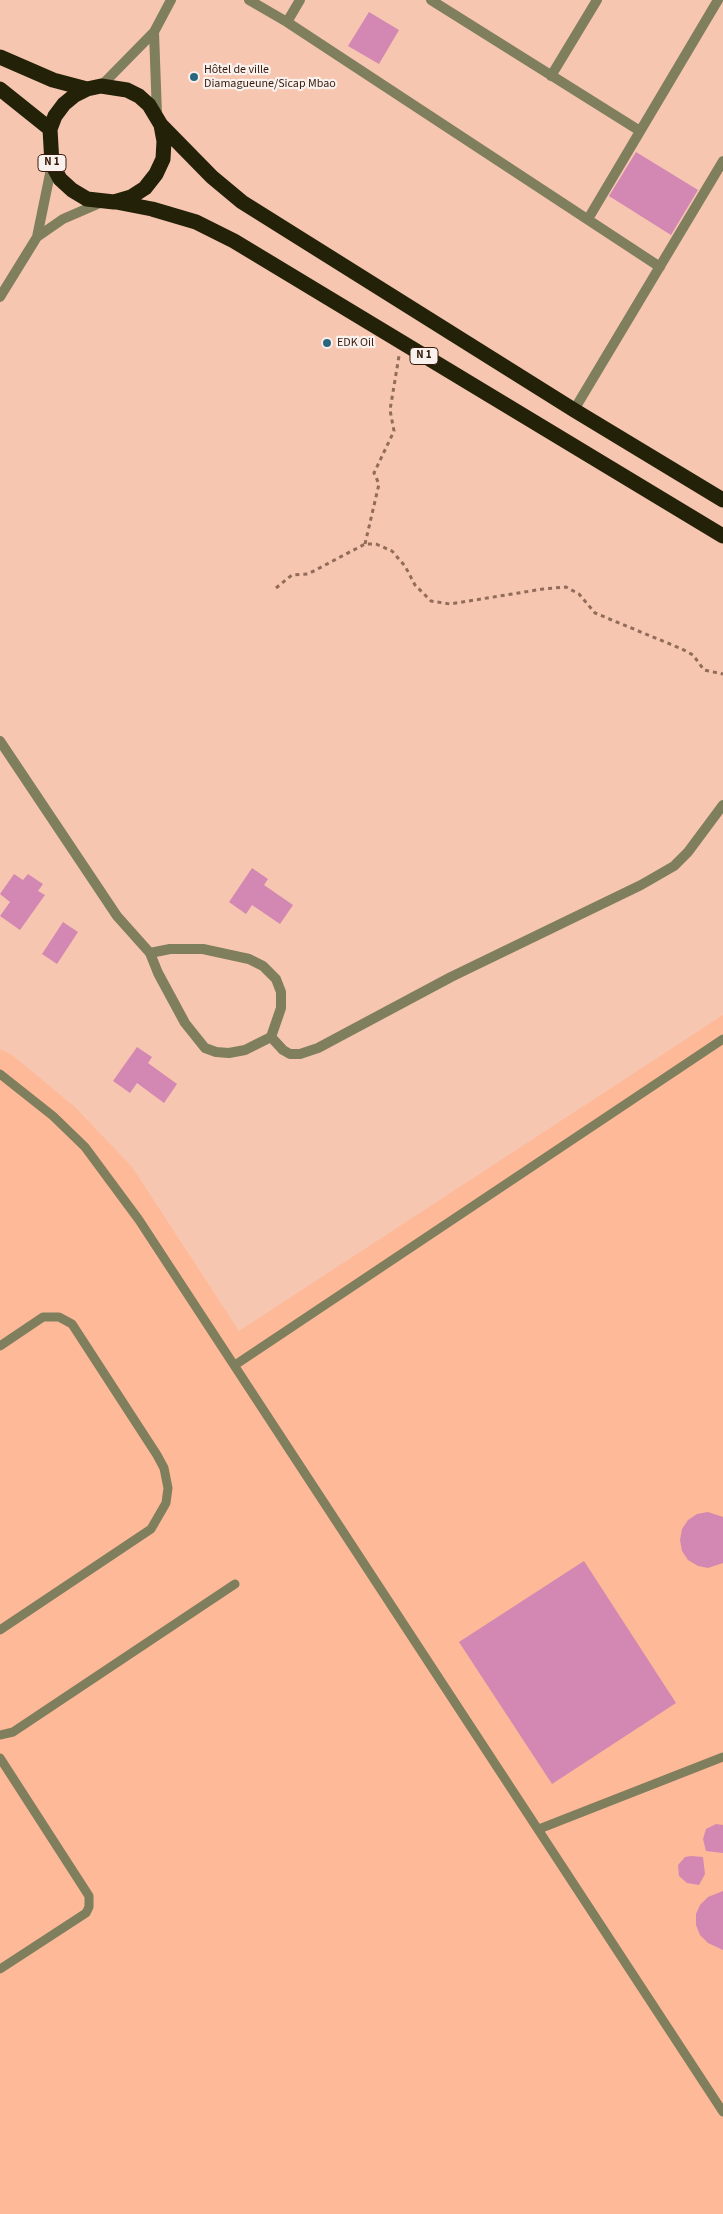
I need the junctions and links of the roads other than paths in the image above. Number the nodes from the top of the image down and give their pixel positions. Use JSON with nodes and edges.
{"nodes":[{"id":1,"x":171,"y":0,"type":"edge"},
{"id":2,"x":249,"y":0,"type":"edge"},
{"id":3,"x":300,"y":0,"type":"edge"},
{"id":4,"x":431,"y":0,"type":"edge"},
{"id":5,"x":597,"y":0,"type":"edge"},
{"id":6,"x":718,"y":0,"type":"edge"},
{"id":7,"x":287,"y":22,"type":"junction"},
{"id":8,"x":154,"y":32,"type":"junction"},
{"id":9,"x":0,"y":58,"type":"edge"},
{"id":10,"x":551,"y":76,"type":"junction"},
{"id":11,"x":94,"y":88,"type":"junction"},
{"id":12,"x":0,"y":89,"type":"edge"},
{"id":13,"x":159,"y":120,"type":"junction"},
{"id":14,"x":50,"y":129,"type":"junction"},
{"id":15,"x":640,"y":131,"type":"junction"},
{"id":16,"x":723,"y":161,"type":"edge"},
{"id":17,"x":52,"y":164,"type":"junction"},
{"id":18,"x":109,"y":202,"type":"junction"},
{"id":19,"x":588,"y":219,"type":"junction"},
{"id":20,"x":37,"y":237,"type":"junction"},
{"id":21,"x":660,"y":267,"type":"junction"},
{"id":22,"x":0,"y":297,"type":"edge"},
{"id":23,"x":574,"y":410,"type":"junction"},
{"id":24,"x":723,"y":500,"type":"edge"},
{"id":25,"x":723,"y":536,"type":"edge"},
{"id":26,"x":0,"y":740,"type":"edge"},
{"id":27,"x":723,"y":805,"type":"edge"},
{"id":28,"x":150,"y":953,"type":"junction"},
{"id":29,"x":271,"y":1037,"type":"junction"},
{"id":30,"x":723,"y":1039,"type":"edge"},
{"id":31,"x":0,"y":1074,"type":"edge"},
{"id":32,"x":0,"y":1346,"type":"edge"},
{"id":33,"x":235,"y":1365,"type":"junction"},
{"id":34,"x":235,"y":1584,"type":"dead end"},
{"id":35,"x":0,"y":1630,"type":"edge"},
{"id":36,"x":0,"y":1735,"type":"edge"},
{"id":37,"x":723,"y":1757,"type":"edge"},
{"id":38,"x":0,"y":1758,"type":"edge"},
{"id":39,"x":539,"y":1829,"type":"junction"},
{"id":40,"x":0,"y":1969,"type":"edge"},
{"id":41,"x":723,"y":2112,"type":"edge"}],
"edges":[{"from":1,"to":8,"type":"street"},
{"from":2,"to":7,"type":"street"},
{"from":3,"to":7,"type":"street"},
{"from":4,"to":10,"type":"street"},
{"from":5,"to":10,"type":"street"},
{"from":6,"to":15,"type":"street"},
{"from":7,"to":19,"type":"street"},
{"from":8,"to":11,"type":"street"},
{"from":8,"to":13,"type":"street"},
{"from":9,"to":11,"type":"highway","number":"N 1"},
{"from":10,"to":15,"type":"street"},
{"from":11,"to":13,"type":"highway","number":"N 1"},
{"from":11,"to":14,"type":"highway"},
{"from":12,"to":14,"type":"highway"},
{"from":13,"to":18,"type":"highway"},
{"from":13,"to":23,"type":"highway","number":"N 1"},
{"from":14,"to":17,"type":"highway","number":"N 1"},
{"from":15,"to":19,"type":"street"},
{"from":16,"to":21,"type":"street"},
{"from":17,"to":18,"type":"highway","number":"N 1"},
{"from":17,"to":20,"type":"street"},
{"from":18,"to":20,"type":"street"},
{"from":18,"to":25,"type":"highway","number":"N 1"},
{"from":19,"to":21,"type":"street"},
{"from":20,"to":22,"type":"street"},
{"from":21,"to":23,"type":"street"},
{"from":23,"to":24,"type":"highway","number":"N 1"},
{"from":26,"to":28,"type":"street"},
{"from":27,"to":29,"type":"street"},
{"from":28,"to":29,"type":"street"},
{"from":28,"to":29,"type":"street"},
{"from":30,"to":33,"type":"lane"},
{"from":31,"to":33,"type":"lane"},
{"from":32,"to":35,"type":"lane"},
{"from":33,"to":39,"type":"lane"},
{"from":34,"to":36,"type":"lane"},
{"from":37,"to":39,"type":"lane"},
{"from":38,"to":40,"type":"lane"},
{"from":39,"to":41,"type":"lane"}]}
